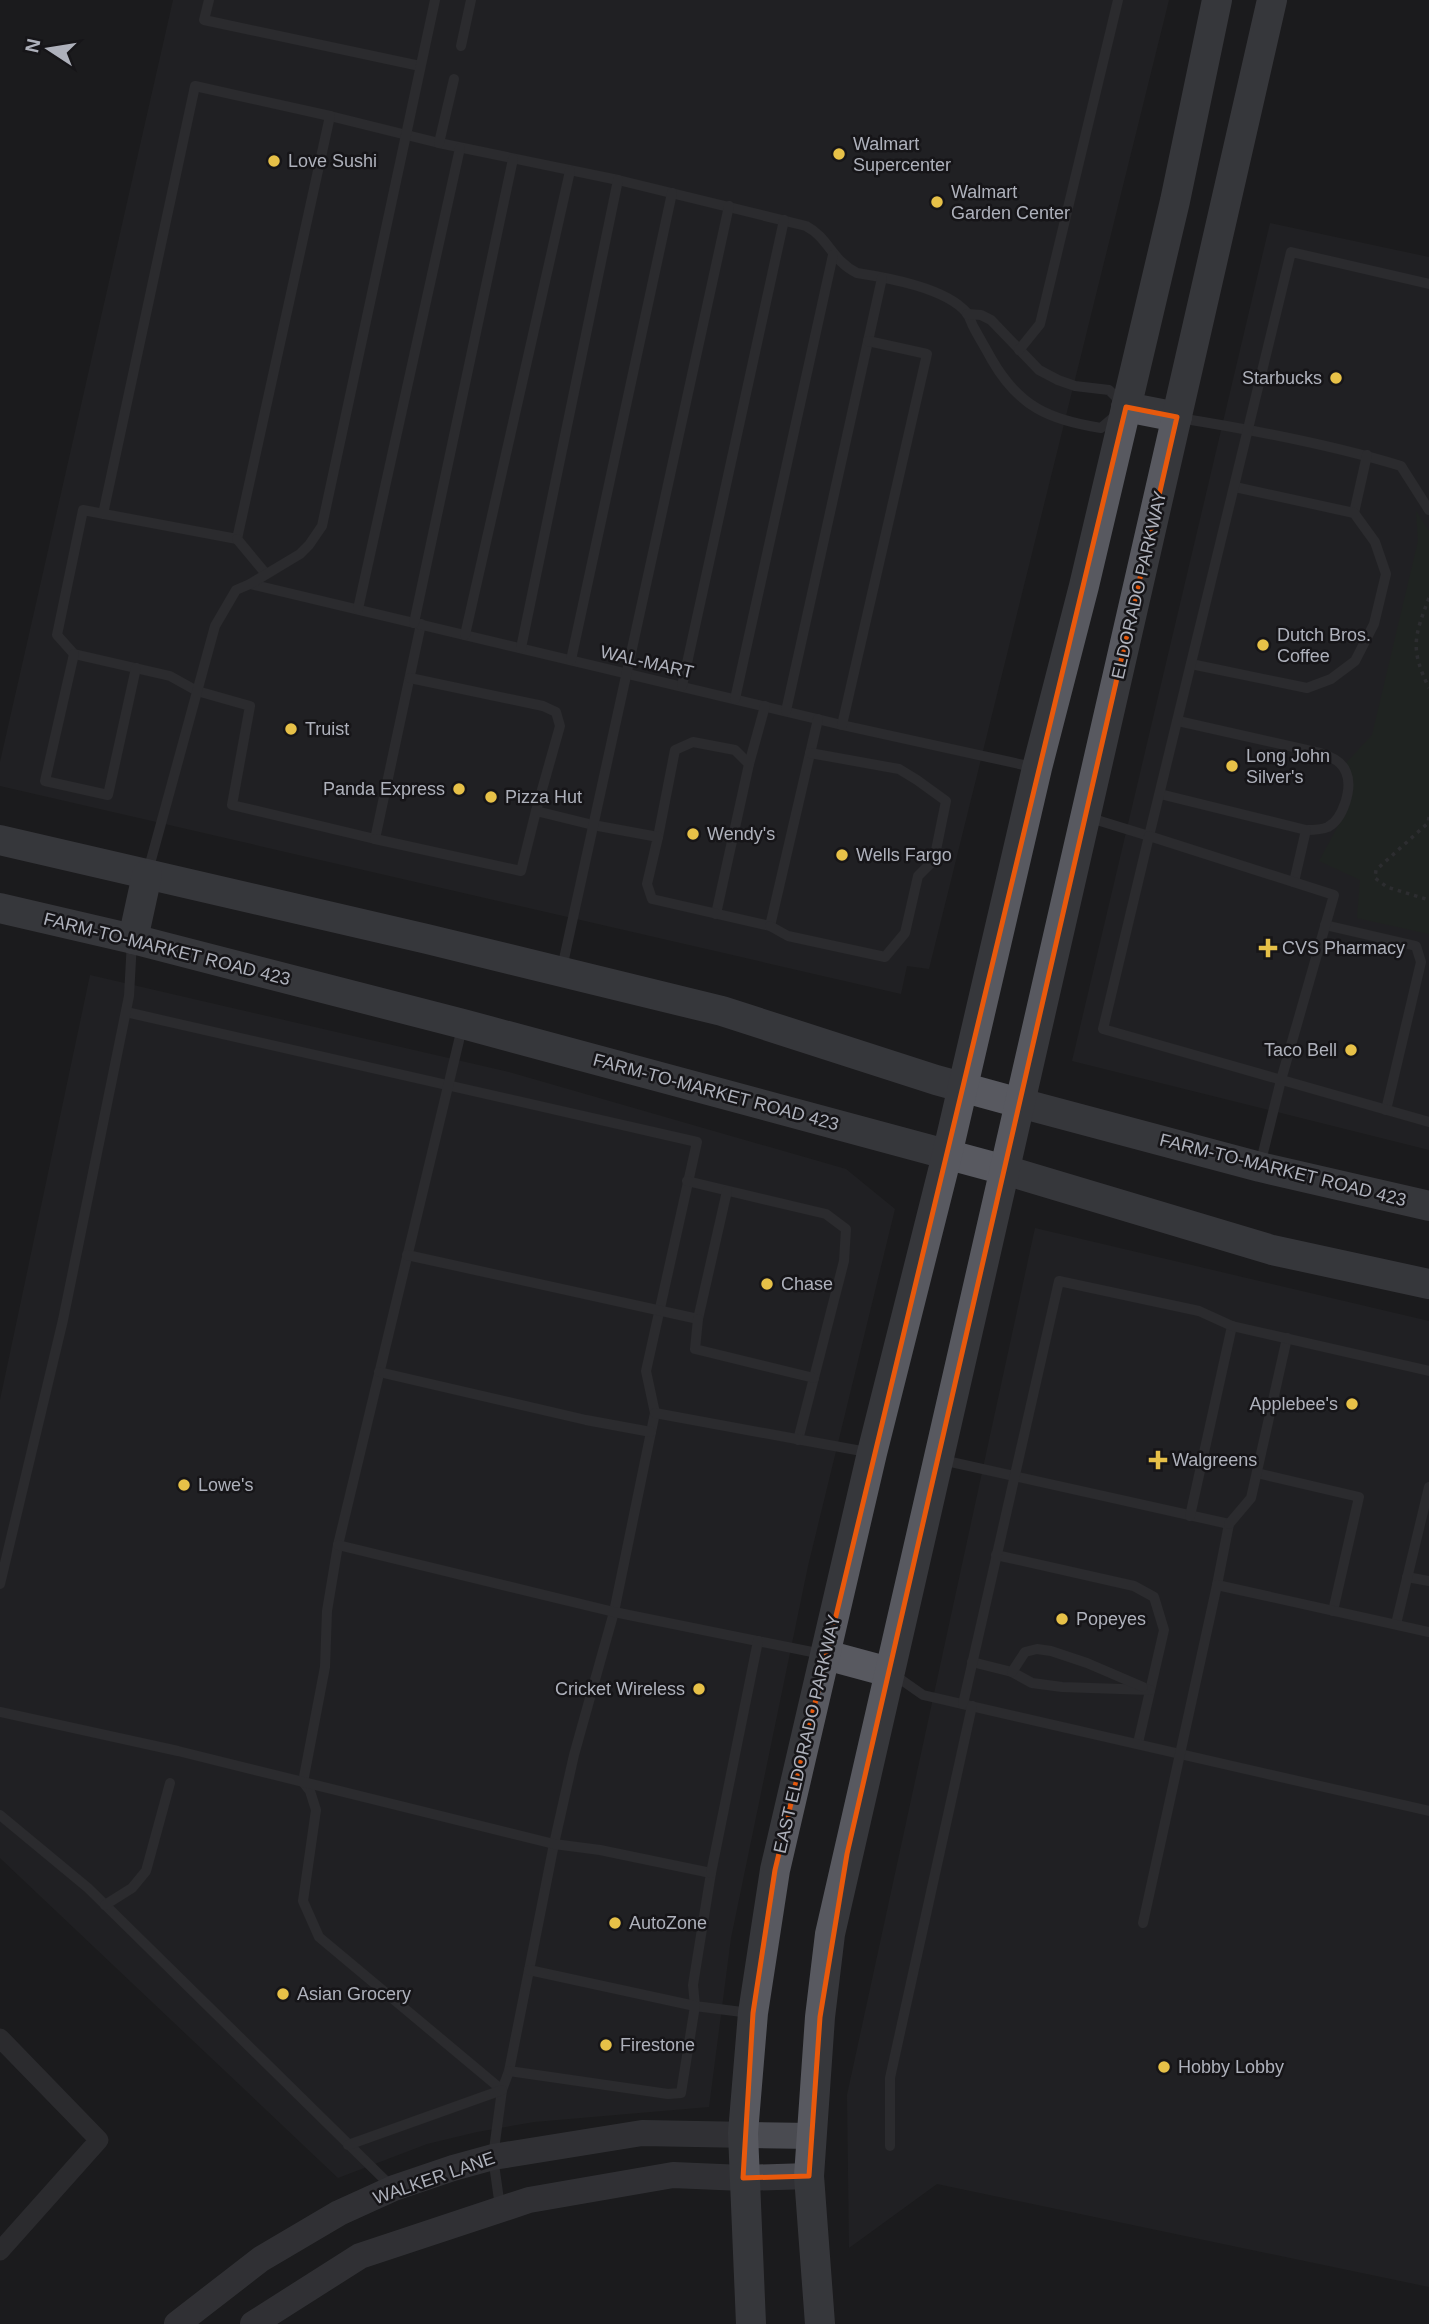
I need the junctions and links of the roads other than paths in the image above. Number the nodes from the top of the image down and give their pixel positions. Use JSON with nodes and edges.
{"nodes":[{"id":1,"x":209,"y":0,"type":"edge"},
{"id":2,"x":435,"y":0,"type":"edge"},
{"id":3,"x":471,"y":0,"type":"edge"},
{"id":4,"x":1118,"y":0,"type":"edge"},
{"id":5,"x":1217,"y":0,"type":"edge"},
{"id":6,"x":1272,"y":0,"type":"edge"},
{"id":7,"x":461,"y":46,"type":"dead end"},
{"id":8,"x":420,"y":65,"type":"junction"},
{"id":9,"x":454,"y":79,"type":"dead end"},
{"id":10,"x":330,"y":116,"type":"junction"},
{"id":11,"x":405,"y":135,"type":"junction"},
{"id":12,"x":439,"y":143,"type":"junction"},
{"id":13,"x":460,"y":148,"type":"junction"},
{"id":14,"x":513,"y":159,"type":"junction"},
{"id":15,"x":570,"y":171,"type":"junction"},
{"id":16,"x":618,"y":180,"type":"junction"},
{"id":17,"x":672,"y":193,"type":"junction"},
{"id":18,"x":729,"y":206,"type":"junction"},
{"id":19,"x":784,"y":220,"type":"junction"},
{"id":20,"x":833,"y":255,"type":"junction"},
{"id":21,"x":882,"y":278,"type":"junction"},
{"id":22,"x":1429,"y":284,"type":"edge"},
{"id":23,"x":967,"y":314,"type":"junction"},
{"id":24,"x":868,"y":341,"type":"junction"},
{"id":25,"x":1019,"y":350,"type":"junction"},
{"id":26,"x":1126,"y":407,"type":"junction"},
{"id":27,"x":1177,"y":418,"type":"junction"},
{"id":28,"x":1247,"y":429,"type":"junction"},
{"id":29,"x":1367,"y":456,"type":"junction"},
{"id":30,"x":1235,"y":487,"type":"junction"},
{"id":31,"x":1429,"y":510,"type":"edge"},
{"id":32,"x":103,"y":513,"type":"junction"},
{"id":33,"x":1354,"y":513,"type":"junction"},
{"id":34,"x":237,"y":539,"type":"junction"},
{"id":35,"x":266,"y":575,"type":"junction"},
{"id":36,"x":250,"y":584,"type":"junction"},
{"id":37,"x":358,"y":609,"type":"junction"},
{"id":38,"x":418,"y":623,"type":"junction"},
{"id":39,"x":465,"y":635,"type":"junction"},
{"id":40,"x":521,"y":648,"type":"junction"},
{"id":41,"x":74,"y":654,"type":"junction"},
{"id":42,"x":571,"y":660,"type":"junction"},
{"id":43,"x":1191,"y":664,"type":"junction"},
{"id":44,"x":136,"y":668,"type":"junction"},
{"id":45,"x":627,"y":673,"type":"junction"},
{"id":46,"x":410,"y":678,"type":"junction"},
{"id":47,"x":682,"y":686,"type":"junction"},
{"id":48,"x":197,"y":691,"type":"junction"},
{"id":49,"x":735,"y":699,"type":"junction"},
{"id":50,"x":765,"y":706,"type":"junction"},
{"id":51,"x":786,"y":712,"type":"junction"},
{"id":52,"x":818,"y":719,"type":"junction"},
{"id":53,"x":1178,"y":721,"type":"junction"},
{"id":54,"x":842,"y":726,"type":"junction"},
{"id":55,"x":810,"y":753,"type":"junction"},
{"id":56,"x":749,"y":764,"type":"junction"},
{"id":57,"x":1037,"y":768,"type":"junction"},
{"id":58,"x":1160,"y":794,"type":"junction"},
{"id":59,"x":536,"y":811,"type":"junction"},
{"id":60,"x":1086,"y":817,"type":"junction"},
{"id":61,"x":593,"y":825,"type":"junction"},
{"id":62,"x":1306,"y":830,"type":"junction"},
{"id":63,"x":1149,"y":836,"type":"junction"},
{"id":64,"x":658,"y":837,"type":"junction"},
{"id":65,"x":375,"y":839,"type":"junction"},
{"id":66,"x":0,"y":840,"type":"edge"},
{"id":67,"x":147,"y":875,"type":"junction"},
{"id":68,"x":1294,"y":882,"type":"junction"},
{"id":69,"x":0,"y":908,"type":"edge"},
{"id":70,"x":716,"y":914,"type":"junction"},
{"id":71,"x":1325,"y":925,"type":"junction"},
{"id":72,"x":770,"y":926,"type":"junction"},
{"id":73,"x":133,"y":939,"type":"junction"},
{"id":74,"x":561,"y":972,"type":"junction"},
{"id":75,"x":125,"y":1012,"type":"junction"},
{"id":76,"x":463,"y":1024,"type":"junction"},
{"id":77,"x":1281,"y":1080,"type":"junction"},
{"id":78,"x":449,"y":1084,"type":"junction"},
{"id":79,"x":963,"y":1087,"type":"junction"},
{"id":80,"x":1020,"y":1103,"type":"junction"},
{"id":81,"x":1386,"y":1110,"type":"junction"},
{"id":82,"x":1429,"y":1122,"type":"edge"},
{"id":83,"x":947,"y":1155,"type":"junction"},
{"id":84,"x":1260,"y":1167,"type":"junction"},
{"id":85,"x":1005,"y":1170,"type":"junction"},
{"id":86,"x":687,"y":1181,"type":"junction"},
{"id":87,"x":727,"y":1191,"type":"junction"},
{"id":88,"x":1429,"y":1206,"type":"edge"},
{"id":89,"x":407,"y":1255,"type":"junction"},
{"id":90,"x":1429,"y":1284,"type":"edge"},
{"id":91,"x":659,"y":1312,"type":"junction"},
{"id":92,"x":698,"y":1319,"type":"junction"},
{"id":93,"x":1232,"y":1326,"type":"junction"},
{"id":94,"x":1287,"y":1338,"type":"junction"},
{"id":95,"x":1429,"y":1371,"type":"edge"},
{"id":96,"x":379,"y":1372,"type":"junction"},
{"id":97,"x":814,"y":1378,"type":"junction"},
{"id":98,"x":654,"y":1413,"type":"junction"},
{"id":99,"x":651,"y":1432,"type":"junction"},
{"id":100,"x":798,"y":1440,"type":"junction"},
{"id":101,"x":872,"y":1453,"type":"junction"},
{"id":102,"x":939,"y":1459,"type":"junction"},
{"id":103,"x":1257,"y":1473,"type":"junction"},
{"id":104,"x":1015,"y":1476,"type":"junction"},
{"id":105,"x":1429,"y":1487,"type":"edge"},
{"id":106,"x":1190,"y":1516,"type":"junction"},
{"id":107,"x":1230,"y":1524,"type":"junction"},
{"id":108,"x":338,"y":1545,"type":"junction"},
{"id":109,"x":996,"y":1555,"type":"junction"},
{"id":110,"x":1407,"y":1577,"type":"junction"},
{"id":111,"x":1429,"y":1581,"type":"edge"},
{"id":112,"x":0,"y":1584,"type":"edge"},
{"id":113,"x":1217,"y":1585,"type":"junction"},
{"id":114,"x":1333,"y":1611,"type":"junction"},
{"id":115,"x":614,"y":1612,"type":"junction"},
{"id":116,"x":1396,"y":1624,"type":"junction"},
{"id":117,"x":1429,"y":1632,"type":"edge"},
{"id":118,"x":758,"y":1641,"type":"junction"},
{"id":119,"x":825,"y":1655,"type":"junction"},
{"id":120,"x":972,"y":1662,"type":"junction"},
{"id":121,"x":890,"y":1672,"type":"junction"},
{"id":122,"x":1012,"y":1672,"type":"junction"},
{"id":123,"x":1150,"y":1690,"type":"junction"},
{"id":124,"x":967,"y":1705,"type":"junction"},
{"id":125,"x":0,"y":1712,"type":"edge"},
{"id":126,"x":1138,"y":1744,"type":"junction"},
{"id":127,"x":1179,"y":1755,"type":"junction"},
{"id":128,"x":303,"y":1782,"type":"junction"},
{"id":129,"x":170,"y":1783,"type":"dead end"},
{"id":130,"x":1429,"y":1811,"type":"edge"},
{"id":131,"x":0,"y":1815,"type":"edge"},
{"id":132,"x":554,"y":1844,"type":"junction"},
{"id":133,"x":711,"y":1873,"type":"junction"},
{"id":134,"x":105,"y":1905,"type":"junction"},
{"id":135,"x":1143,"y":1923,"type":"dead end"},
{"id":136,"x":529,"y":1969,"type":"junction"},
{"id":137,"x":695,"y":2007,"type":"junction"},
{"id":138,"x":752,"y":2013,"type":"junction"},
{"id":139,"x":0,"y":2038,"type":"edge"},
{"id":140,"x":509,"y":2071,"type":"junction"},
{"id":141,"x":502,"y":2090,"type":"junction"},
{"id":142,"x":743,"y":2133,"type":"junction"},
{"id":143,"x":811,"y":2136,"type":"junction"},
{"id":144,"x":348,"y":2145,"type":"junction"},
{"id":145,"x":890,"y":2146,"type":"dead end"},
{"id":146,"x":493,"y":2157,"type":"junction"},
{"id":147,"x":809,"y":2176,"type":"junction"},
{"id":148,"x":743,"y":2178,"type":"junction"},
{"id":149,"x":394,"y":2188,"type":"junction"},
{"id":150,"x":501,"y":2210,"type":"junction"},
{"id":151,"x":0,"y":2251,"type":"edge"},
{"id":152,"x":177,"y":2324,"type":"edge"},
{"id":153,"x":253,"y":2324,"type":"edge"},
{"id":154,"x":751,"y":2324,"type":"edge"},
{"id":155,"x":820,"y":2324,"type":"edge"}],
"edges":[{"from":1,"to":8,"type":"lane"},
{"from":2,"to":8,"type":"lane"},
{"from":3,"to":7,"type":"lane"},
{"from":4,"to":25,"type":"lane"},
{"from":5,"to":26,"type":"main road"},
{"from":6,"to":27,"type":"main road","name":"ELDORADO PARKWAY"},
{"from":8,"to":11,"type":"lane"},
{"from":9,"to":12,"type":"lane"},
{"from":10,"to":11,"type":"lane"},
{"from":10,"to":32,"type":"lane"},
{"from":10,"to":34,"type":"lane"},
{"from":11,"to":12,"type":"lane"},
{"from":11,"to":35,"type":"lane"},
{"from":12,"to":13,"type":"lane"},
{"from":13,"to":14,"type":"lane"},
{"from":13,"to":37,"type":"lane"},
{"from":14,"to":15,"type":"lane"},
{"from":14,"to":38,"type":"lane"},
{"from":15,"to":16,"type":"lane"},
{"from":15,"to":39,"type":"lane"},
{"from":16,"to":17,"type":"lane"},
{"from":16,"to":40,"type":"lane"},
{"from":17,"to":18,"type":"lane"},
{"from":17,"to":42,"type":"lane"},
{"from":18,"to":19,"type":"lane"},
{"from":18,"to":45,"type":"lane"},
{"from":19,"to":20,"type":"lane"},
{"from":19,"to":47,"type":"lane"},
{"from":20,"to":21,"type":"lane"},
{"from":20,"to":49,"type":"lane"},
{"from":21,"to":23,"type":"lane"},
{"from":21,"to":24,"type":"lane"},
{"from":22,"to":28,"type":"lane"},
{"from":23,"to":25,"type":"lane"},
{"from":23,"to":26,"type":"lane"},
{"from":24,"to":51,"type":"lane"},
{"from":24,"to":54,"type":"lane"},
{"from":25,"to":26,"type":"lane"},
{"from":26,"to":27,"type":"main road"},
{"from":26,"to":57,"type":"main road"},
{"from":27,"to":28,"type":"lane"},
{"from":27,"to":60,"type":"main road","name":"ELDORADO PARKWAY"},
{"from":28,"to":29,"type":"lane"},
{"from":28,"to":30,"type":"lane"},
{"from":29,"to":31,"type":"lane"},
{"from":29,"to":33,"type":"lane"},
{"from":30,"to":33,"type":"lane"},
{"from":30,"to":43,"type":"lane"},
{"from":32,"to":34,"type":"lane"},
{"from":32,"to":41,"type":"lane"},
{"from":33,"to":43,"type":"lane"},
{"from":34,"to":35,"type":"lane"},
{"from":35,"to":36,"type":"lane"},
{"from":36,"to":37,"type":"lane","name":"WAL-MART"},
{"from":36,"to":48,"type":"lane"},
{"from":37,"to":38,"type":"lane","name":"WAL-MART"},
{"from":38,"to":39,"type":"lane","name":"WAL-MART"},
{"from":38,"to":46,"type":"lane"},
{"from":39,"to":40,"type":"lane","name":"WAL-MART"},
{"from":40,"to":42,"type":"lane","name":"WAL-MART"},
{"from":41,"to":44,"type":"lane"},
{"from":41,"to":44,"type":"lane"},
{"from":42,"to":45,"type":"lane","name":"WAL-MART"},
{"from":43,"to":53,"type":"lane"},
{"from":44,"to":48,"type":"lane"},
{"from":45,"to":47,"type":"lane","name":"WAL-MART"},
{"from":45,"to":61,"type":"lane"},
{"from":46,"to":59,"type":"lane"},
{"from":46,"to":65,"type":"lane"},
{"from":47,"to":49,"type":"lane","name":"WAL-MART"},
{"from":48,"to":65,"type":"lane"},
{"from":48,"to":67,"type":"lane"},
{"from":49,"to":50,"type":"lane","name":"WAL-MART"},
{"from":50,"to":51,"type":"lane","name":"WAL-MART"},
{"from":50,"to":56,"type":"lane"},
{"from":51,"to":52,"type":"lane","name":"WAL-MART"},
{"from":52,"to":54,"type":"lane","name":"WAL-MART"},
{"from":52,"to":55,"type":"lane"},
{"from":53,"to":58,"type":"lane"},
{"from":53,"to":62,"type":"lane"},
{"from":54,"to":57,"type":"lane","name":"WAL-MART"},
{"from":55,"to":72,"type":"lane"},
{"from":55,"to":72,"type":"lane"},
{"from":56,"to":64,"type":"lane"},
{"from":56,"to":70,"type":"lane"},
{"from":57,"to":79,"type":"main road"},
{"from":58,"to":62,"type":"lane"},
{"from":58,"to":63,"type":"lane"},
{"from":59,"to":61,"type":"lane"},
{"from":59,"to":65,"type":"lane"},
{"from":60,"to":63,"type":"lane"},
{"from":60,"to":80,"type":"main road","name":"ELDORADO PARKWAY"},
{"from":61,"to":64,"type":"lane"},
{"from":61,"to":74,"type":"lane"},
{"from":62,"to":68,"type":"lane"},
{"from":63,"to":68,"type":"lane"},
{"from":63,"to":77,"type":"lane"},
{"from":64,"to":70,"type":"lane"},
{"from":66,"to":67,"type":"main road","name":"FARM-TO-MARKET ROAD 423"},
{"from":67,"to":73,"type":"main road"},
{"from":67,"to":74,"type":"main road","name":"FARM-TO-MARKET ROAD 423"},
{"from":68,"to":71,"type":"lane"},
{"from":69,"to":73,"type":"main road","name":"FARM-TO-MARKET ROAD 423"},
{"from":70,"to":72,"type":"lane"},
{"from":71,"to":77,"type":"lane"},
{"from":71,"to":81,"type":"lane"},
{"from":73,"to":75,"type":"lane"},
{"from":73,"to":76,"type":"main road","name":"FARM-TO-MARKET ROAD 423"},
{"from":74,"to":79,"type":"main road","name":"FARM-TO-MARKET ROAD 423"},
{"from":75,"to":78,"type":"lane"},
{"from":75,"to":112,"type":"lane"},
{"from":76,"to":78,"type":"lane"},
{"from":76,"to":83,"type":"main road","name":"FARM-TO-MARKET ROAD 423"},
{"from":77,"to":81,"type":"lane"},
{"from":77,"to":84,"type":"lane"},
{"from":78,"to":86,"type":"lane"},
{"from":78,"to":89,"type":"lane"},
{"from":79,"to":80,"type":"main road","name":"FARM-TO-MARKET ROAD 423"},
{"from":79,"to":83,"type":"main road"},
{"from":80,"to":84,"type":"main road","name":"FARM-TO-MARKET ROAD 423"},
{"from":80,"to":85,"type":"main road","name":"ELDORADO PARKWAY"},
{"from":81,"to":82,"type":"lane"},
{"from":83,"to":85,"type":"main road","name":"FARM-TO-MARKET ROAD 423"},
{"from":83,"to":101,"type":"main road","name":"EAST ELDORADO PARKWAY"},
{"from":84,"to":88,"type":"main road","name":"FARM-TO-MARKET ROAD 423"},
{"from":85,"to":90,"type":"main road","name":"FARM-TO-MARKET ROAD 423"},
{"from":85,"to":102,"type":"main road"},
{"from":86,"to":87,"type":"lane"},
{"from":86,"to":91,"type":"lane"},
{"from":87,"to":92,"type":"lane"},
{"from":87,"to":97,"type":"lane"},
{"from":89,"to":91,"type":"lane"},
{"from":89,"to":96,"type":"lane"},
{"from":91,"to":92,"type":"lane"},
{"from":91,"to":98,"type":"lane"},
{"from":92,"to":97,"type":"lane"},
{"from":93,"to":94,"type":"lane"},
{"from":93,"to":104,"type":"lane"},
{"from":93,"to":106,"type":"lane"},
{"from":94,"to":95,"type":"lane"},
{"from":94,"to":103,"type":"lane"},
{"from":96,"to":99,"type":"lane"},
{"from":96,"to":108,"type":"lane"},
{"from":97,"to":100,"type":"lane"},
{"from":98,"to":99,"type":"lane"},
{"from":98,"to":100,"type":"lane"},
{"from":99,"to":115,"type":"lane"},
{"from":100,"to":101,"type":"lane"},
{"from":101,"to":119,"type":"main road","name":"EAST ELDORADO PARKWAY"},
{"from":102,"to":104,"type":"lane"},
{"from":102,"to":121,"type":"main road"},
{"from":103,"to":107,"type":"lane"},
{"from":103,"to":114,"type":"lane"},
{"from":104,"to":106,"type":"lane"},
{"from":104,"to":109,"type":"lane"},
{"from":105,"to":110,"type":"lane"},
{"from":106,"to":107,"type":"lane"},
{"from":107,"to":113,"type":"lane"},
{"from":108,"to":115,"type":"lane"},
{"from":108,"to":128,"type":"lane"},
{"from":109,"to":120,"type":"lane"},
{"from":109,"to":123,"type":"lane"},
{"from":110,"to":111,"type":"lane"},
{"from":110,"to":116,"type":"lane"},
{"from":113,"to":114,"type":"lane"},
{"from":113,"to":127,"type":"lane"},
{"from":114,"to":116,"type":"lane"},
{"from":115,"to":118,"type":"lane"},
{"from":115,"to":132,"type":"lane"},
{"from":116,"to":117,"type":"lane"},
{"from":118,"to":119,"type":"lane"},
{"from":118,"to":133,"type":"lane"},
{"from":119,"to":121,"type":"main road"},
{"from":119,"to":138,"type":"main road","name":"EAST ELDORADO PARKWAY"},
{"from":120,"to":122,"type":"lane"},
{"from":120,"to":124,"type":"lane"},
{"from":121,"to":124,"type":"lane"},
{"from":121,"to":143,"type":"main road"},
{"from":122,"to":123,"type":"lane"},
{"from":122,"to":123,"type":"lane"},
{"from":123,"to":126,"type":"lane"},
{"from":124,"to":126,"type":"lane"},
{"from":124,"to":145,"type":"lane"},
{"from":125,"to":128,"type":"lane"},
{"from":126,"to":127,"type":"lane"},
{"from":127,"to":130,"type":"lane"},
{"from":127,"to":135,"type":"lane"},
{"from":128,"to":132,"type":"lane"},
{"from":128,"to":141,"type":"lane"},
{"from":129,"to":134,"type":"lane"},
{"from":131,"to":134,"type":"lane"},
{"from":132,"to":133,"type":"lane"},
{"from":132,"to":136,"type":"lane"},
{"from":133,"to":137,"type":"lane"},
{"from":134,"to":144,"type":"lane"},
{"from":136,"to":137,"type":"lane"},
{"from":136,"to":140,"type":"lane"},
{"from":137,"to":138,"type":"lane"},
{"from":137,"to":140,"type":"lane"},
{"from":138,"to":142,"type":"main road","name":"EAST ELDORADO PARKWAY"},
{"from":139,"to":151,"type":"street"},
{"from":140,"to":141,"type":"lane"},
{"from":141,"to":144,"type":"lane"},
{"from":141,"to":146,"type":"lane"},
{"from":142,"to":143,"type":"street","name":"WALKER LANE"},
{"from":142,"to":146,"type":"street","name":"WALKER LANE"},
{"from":142,"to":148,"type":"main road","name":"EAST ELDORADO PARKWAY"},
{"from":143,"to":147,"type":"main road"},
{"from":144,"to":149,"type":"lane"},
{"from":146,"to":149,"type":"street","name":"WALKER LANE"},
{"from":146,"to":150,"type":"lane"},
{"from":147,"to":148,"type":"street"},
{"from":147,"to":155,"type":"main road"},
{"from":148,"to":150,"type":"street"},
{"from":148,"to":154,"type":"main road","name":"EAST ELDORADO PARKWAY"},
{"from":149,"to":152,"type":"street","name":"WALKER LANE"},
{"from":150,"to":153,"type":"street"}]}
